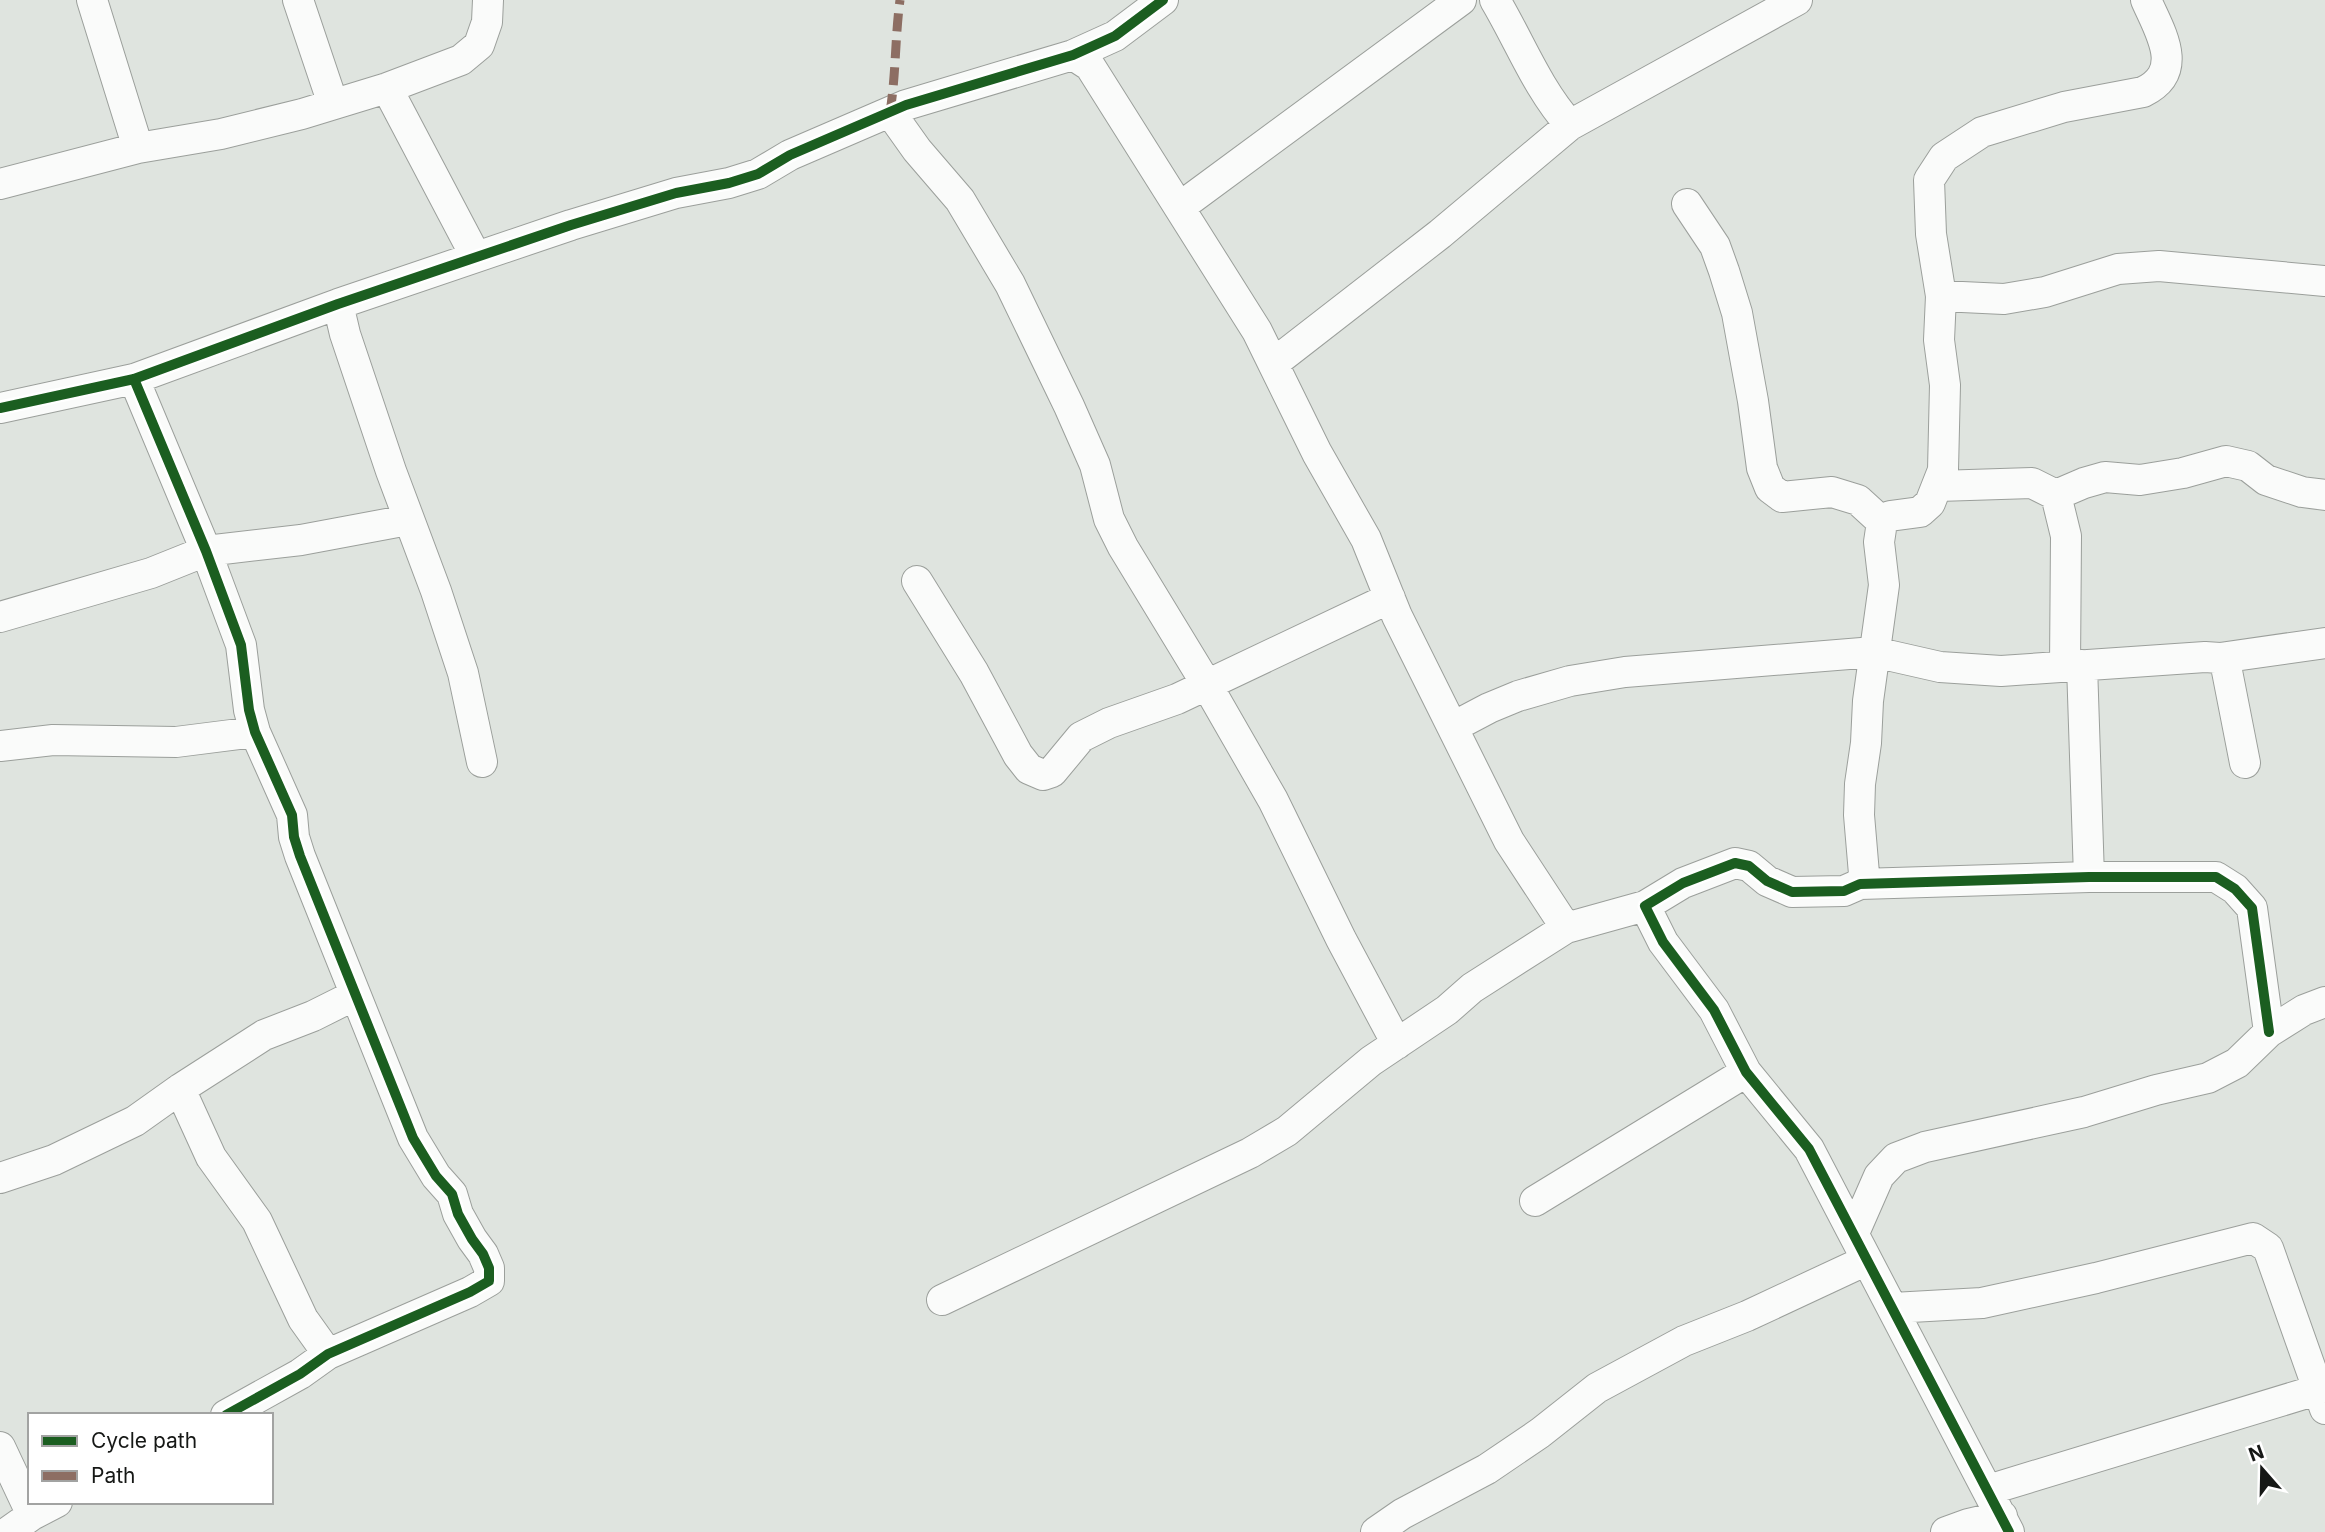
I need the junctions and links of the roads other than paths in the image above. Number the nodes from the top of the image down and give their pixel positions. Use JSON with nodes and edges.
{"nodes":[{"id":1,"x":92,"y":0,"type":"edge"},
{"id":2,"x":298,"y":0,"type":"edge"},
{"id":3,"x":488,"y":0,"type":"edge"},
{"id":4,"x":1163,"y":0,"type":"edge"},
{"id":5,"x":1461,"y":0,"type":"edge"},
{"id":6,"x":1496,"y":0,"type":"edge"},
{"id":7,"x":1797,"y":0,"type":"edge"},
{"id":8,"x":2146,"y":0,"type":"edge"},
{"id":9,"x":1073,"y":55,"type":"junction"},
{"id":10,"x":387,"y":88,"type":"junction"},
{"id":11,"x":333,"y":104,"type":"junction"},
{"id":12,"x":890,"y":113,"type":"junction"},
{"id":13,"x":1570,"y":125,"type":"junction"},
{"id":14,"x":138,"y":148,"type":"junction"},
{"id":15,"x":0,"y":184,"type":"edge"},
{"id":16,"x":1686,"y":204,"type":"dead end"},
{"id":17,"x":1180,"y":207,"type":"junction"},
{"id":18,"x":476,"y":257,"type":"junction"},
{"id":19,"x":2325,"y":281,"type":"edge"},
{"id":20,"x":1941,"y":296,"type":"junction"},
{"id":21,"x":338,"y":304,"type":"junction"},
{"id":22,"x":1274,"y":363,"type":"junction"},
{"id":23,"x":134,"y":379,"type":"junction"},
{"id":24,"x":0,"y":408,"type":"edge"},
{"id":25,"x":1938,"y":486,"type":"junction"},
{"id":26,"x":2056,"y":495,"type":"junction"},
{"id":27,"x":2325,"y":495,"type":"edge"},
{"id":28,"x":408,"y":520,"type":"junction"},
{"id":29,"x":1882,"y":522,"type":"junction"},
{"id":30,"x":206,"y":551,"type":"junction"},
{"id":31,"x":917,"y":581,"type":"dead end"},
{"id":32,"x":1390,"y":598,"type":"junction"},
{"id":33,"x":0,"y":617,"type":"edge"},
{"id":34,"x":2325,"y":643,"type":"edge"},
{"id":35,"x":1874,"y":652,"type":"junction"},
{"id":36,"x":2220,"y":658,"type":"junction"},
{"id":37,"x":2073,"y":665,"type":"junction"},
{"id":38,"x":1207,"y":685,"type":"junction"},
{"id":39,"x":1453,"y":727,"type":"junction"},
{"id":40,"x":255,"y":732,"type":"junction"},
{"id":41,"x":0,"y":746,"type":"edge"},
{"id":42,"x":482,"y":762,"type":"dead end"},
{"id":43,"x":2245,"y":763,"type":"dead end"},
{"id":44,"x":2089,"y":877,"type":"junction"},
{"id":45,"x":1860,"y":884,"type":"junction"},
{"id":46,"x":1645,"y":905,"type":"junction"},
{"id":47,"x":1566,"y":928,"type":"junction"},
{"id":48,"x":355,"y":995,"type":"junction"},
{"id":49,"x":2325,"y":1002,"type":"edge"},
{"id":50,"x":2269,"y":1032,"type":"junction"},
{"id":51,"x":1397,"y":1044,"type":"junction"},
{"id":52,"x":1746,"y":1072,"type":"junction"},
{"id":53,"x":180,"y":1089,"type":"junction"},
{"id":54,"x":0,"y":1178,"type":"edge"},
{"id":55,"x":1535,"y":1201,"type":"dead end"},
{"id":56,"x":1854,"y":1234,"type":"junction"},
{"id":57,"x":1867,"y":1260,"type":"junction"},
{"id":58,"x":942,"y":1300,"type":"dead end"},
{"id":59,"x":1893,"y":1308,"type":"junction"},
{"id":60,"x":327,"y":1354,"type":"junction"},
{"id":61,"x":2321,"y":1400,"type":"edge"},
{"id":62,"x":230,"y":1413,"type":"edge"},
{"id":63,"x":0,"y":1447,"type":"edge"},
{"id":64,"x":2000,"y":1513,"type":"edge"},
{"id":65,"x":32,"y":1517,"type":"edge"},
{"id":66,"x":1376,"y":1532,"type":"edge"},
{"id":67,"x":1947,"y":1532,"type":"edge"}],
"edges":[{"from":1,"to":14,"type":"street"},
{"from":2,"to":11,"type":"street"},
{"from":3,"to":10,"type":"street"},
{"from":4,"to":9,"type":"street"},
{"from":5,"to":17,"type":"street"},
{"from":6,"to":13,"type":"street"},
{"from":7,"to":13,"type":"street"},
{"from":8,"to":20,"type":"street"},
{"from":9,"to":12,"type":"street"},
{"from":9,"to":17,"type":"street"},
{"from":10,"to":11,"type":"street"},
{"from":10,"to":18,"type":"street"},
{"from":11,"to":14,"type":"street"},
{"from":12,"to":18,"type":"street"},
{"from":12,"to":38,"type":"street"},
{"from":13,"to":22,"type":"street"},
{"from":14,"to":15,"type":"street"},
{"from":16,"to":29,"type":"street"},
{"from":17,"to":22,"type":"street"},
{"from":18,"to":21,"type":"street"},
{"from":19,"to":20,"type":"street"},
{"from":20,"to":25,"type":"street"},
{"from":21,"to":23,"type":"street"},
{"from":21,"to":28,"type":"street"},
{"from":22,"to":32,"type":"street"},
{"from":23,"to":24,"type":"street"},
{"from":23,"to":30,"type":"street"},
{"from":25,"to":26,"type":"street"},
{"from":25,"to":29,"type":"street"},
{"from":26,"to":27,"type":"street"},
{"from":26,"to":37,"type":"street"},
{"from":28,"to":30,"type":"street"},
{"from":28,"to":42,"type":"street"},
{"from":29,"to":35,"type":"street"},
{"from":30,"to":33,"type":"street"},
{"from":30,"to":40,"type":"street"},
{"from":31,"to":38,"type":"street"},
{"from":32,"to":38,"type":"street"},
{"from":32,"to":39,"type":"street"},
{"from":34,"to":36,"type":"street"},
{"from":35,"to":37,"type":"street"},
{"from":35,"to":39,"type":"street"},
{"from":35,"to":45,"type":"street"},
{"from":36,"to":37,"type":"street"},
{"from":36,"to":43,"type":"street"},
{"from":37,"to":44,"type":"street"},
{"from":38,"to":51,"type":"street"},
{"from":39,"to":47,"type":"street"},
{"from":40,"to":41,"type":"street"},
{"from":40,"to":48,"type":"street"},
{"from":44,"to":45,"type":"street"},
{"from":44,"to":50,"type":"street"},
{"from":45,"to":46,"type":"street"},
{"from":46,"to":47,"type":"street"},
{"from":46,"to":52,"type":"street"},
{"from":47,"to":51,"type":"street"},
{"from":48,"to":53,"type":"street"},
{"from":48,"to":60,"type":"street"},
{"from":49,"to":50,"type":"street"},
{"from":50,"to":56,"type":"street"},
{"from":51,"to":58,"type":"street"},
{"from":52,"to":55,"type":"street"},
{"from":52,"to":56,"type":"street"},
{"from":53,"to":54,"type":"street"},
{"from":53,"to":60,"type":"street"},
{"from":56,"to":57,"type":"street"},
{"from":57,"to":59,"type":"street"},
{"from":57,"to":66,"type":"street"},
{"from":59,"to":61,"type":"street"},
{"from":59,"to":64,"type":"street"},
{"from":60,"to":62,"type":"street"},
{"from":61,"to":64,"type":"street"},
{"from":63,"to":65,"type":"street"},
{"from":64,"to":67,"type":"street"}]}
